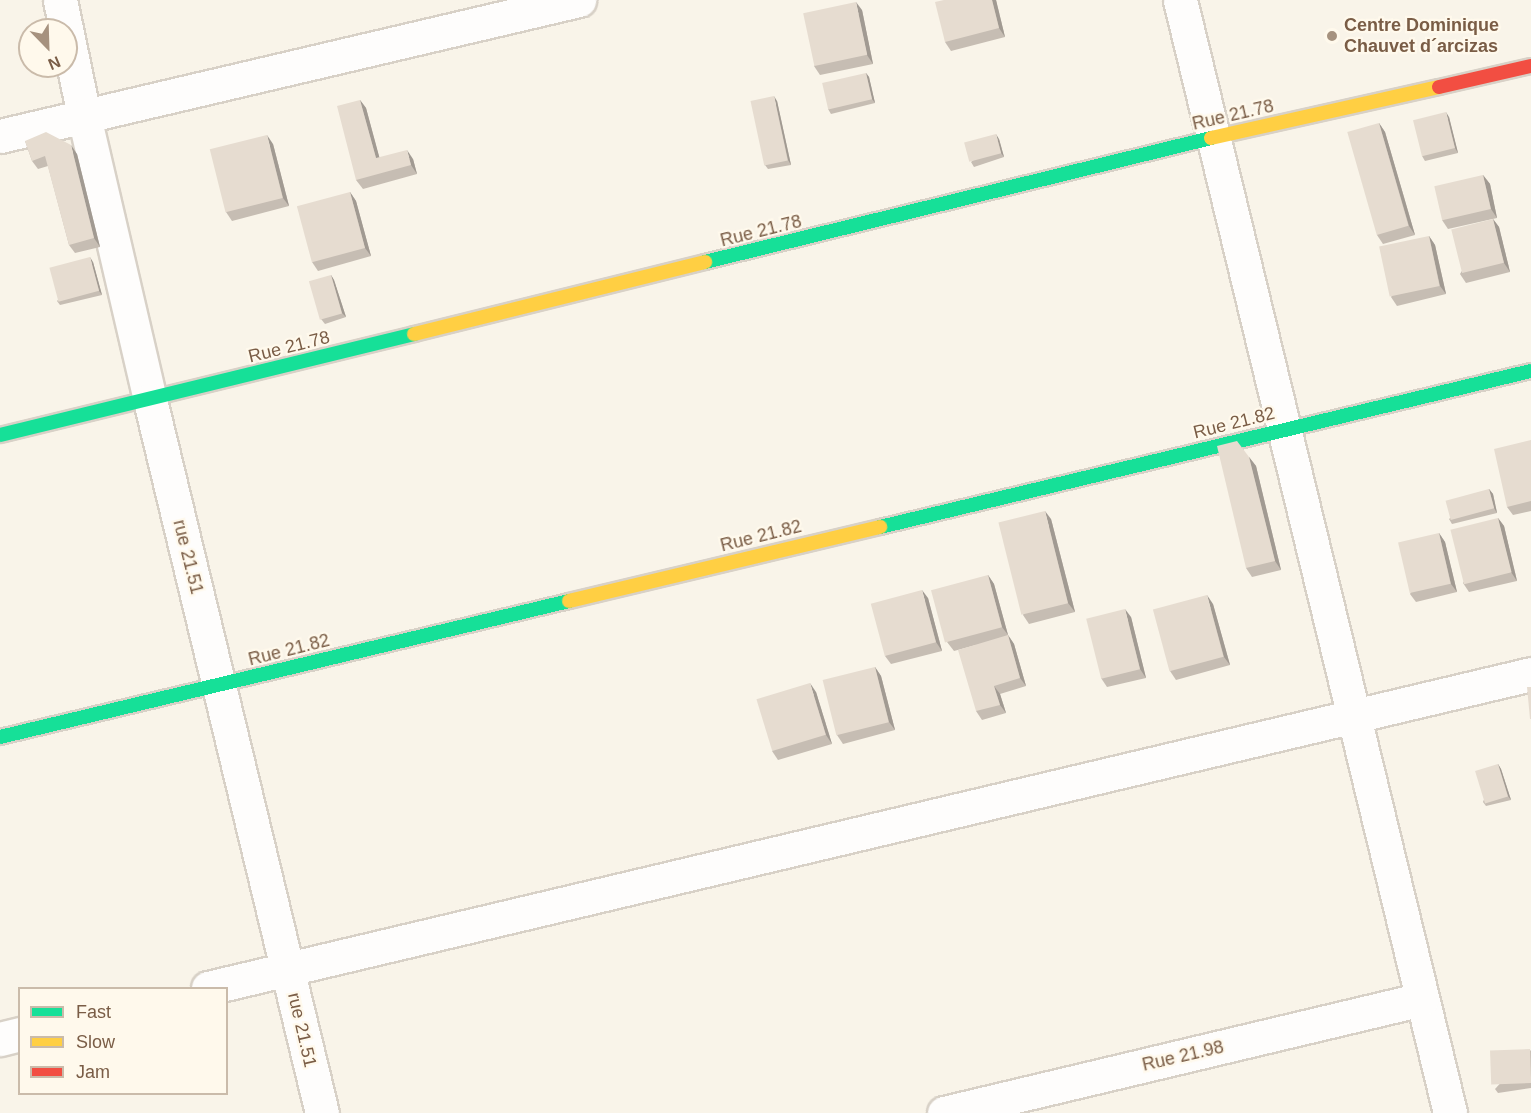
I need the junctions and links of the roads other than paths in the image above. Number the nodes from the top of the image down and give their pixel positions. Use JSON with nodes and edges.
{"nodes":[{"id":1,"x":60,"y":0,"type":"edge"},
{"id":2,"x":579,"y":0,"type":"edge"},
{"id":3,"x":1180,"y":0,"type":"edge"},
{"id":4,"x":1531,"y":66,"type":"edge"},
{"id":5,"x":84,"y":116,"type":"junction"},
{"id":6,"x":0,"y":136,"type":"edge"},
{"id":7,"x":1213,"y":138,"type":"junction"},
{"id":8,"x":1531,"y":371,"type":"edge"},
{"id":9,"x":150,"y":400,"type":"junction"},
{"id":10,"x":1284,"y":429,"type":"junction"},
{"id":11,"x":0,"y":435,"type":"edge"},
{"id":12,"x":1531,"y":674,"type":"edge"},
{"id":13,"x":219,"y":685,"type":"junction"},
{"id":14,"x":1354,"y":716,"type":"junction"},
{"id":15,"x":0,"y":737,"type":"edge"},
{"id":16,"x":288,"y":969,"type":"junction"},
{"id":17,"x":212,"y":987,"type":"edge"},
{"id":18,"x":1422,"y":999,"type":"junction"},
{"id":19,"x":18,"y":1034,"type":"edge"},
{"id":20,"x":0,"y":1038,"type":"edge"},
{"id":21,"x":322,"y":1113,"type":"edge"},
{"id":22,"x":944,"y":1113,"type":"edge"},
{"id":23,"x":1450,"y":1113,"type":"edge"}],
"edges":[{"from":1,"to":5,"type":"street","name":"rue 21.51"},
{"from":2,"to":5,"type":"street"},
{"from":3,"to":7,"type":"street"},
{"from":4,"to":7,"type":"street","name":"Rue 21.78"},
{"from":5,"to":6,"type":"street"},
{"from":5,"to":9,"type":"street","name":"rue 21.51"},
{"from":7,"to":9,"type":"street","name":"Rue 21.78"},
{"from":7,"to":10,"type":"street"},
{"from":8,"to":10,"type":"street","name":"Rue 21.82"},
{"from":9,"to":11,"type":"street","name":"Rue 21.78"},
{"from":9,"to":13,"type":"street","name":"rue 21.51"},
{"from":10,"to":13,"type":"street","name":"Rue 21.82"},
{"from":10,"to":14,"type":"street"},
{"from":12,"to":14,"type":"street"},
{"from":13,"to":15,"type":"street","name":"Rue 21.82"},
{"from":13,"to":16,"type":"street","name":"rue 21.51"},
{"from":14,"to":16,"type":"street"},
{"from":14,"to":18,"type":"street"},
{"from":16,"to":17,"type":"street"},
{"from":16,"to":21,"type":"street","name":"rue 21.51"},
{"from":18,"to":22,"type":"street","name":"Rue 21.98"},
{"from":18,"to":23,"type":"street"},
{"from":19,"to":20,"type":"street"}]}
